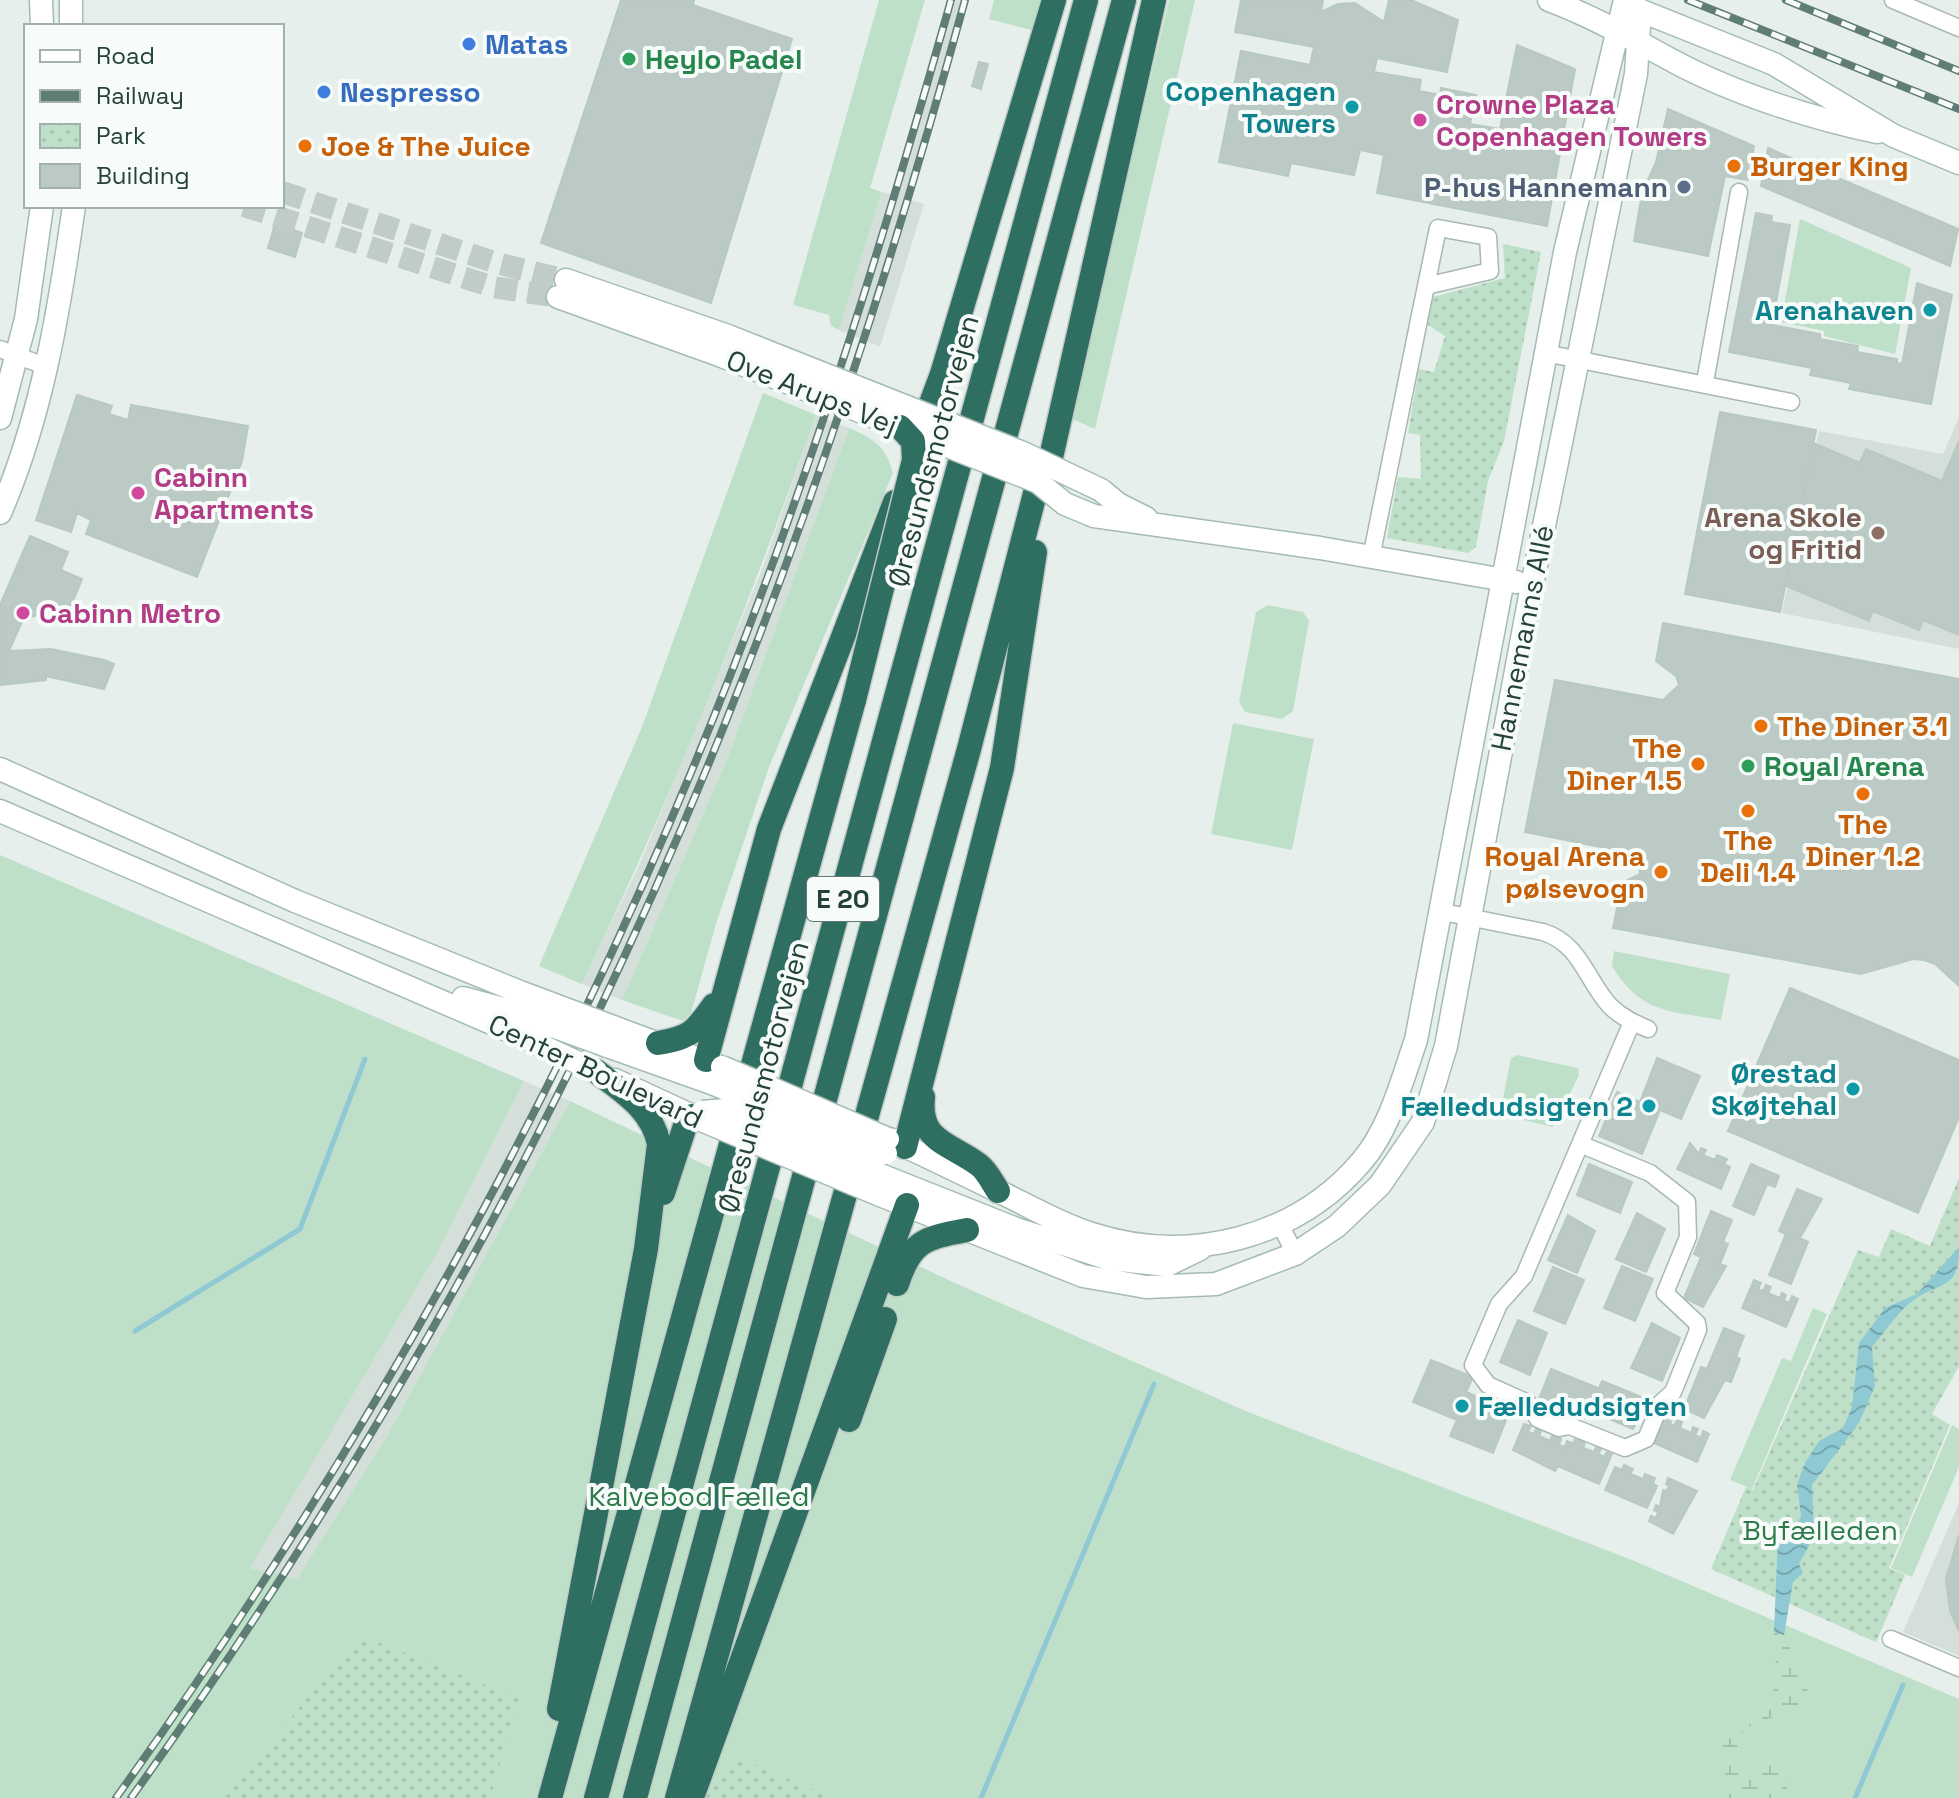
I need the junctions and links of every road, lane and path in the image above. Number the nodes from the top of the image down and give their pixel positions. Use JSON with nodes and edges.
{"nodes":[{"id":1,"x":41,"y":0,"type":"edge"},
{"id":2,"x":71,"y":0,"type":"edge"},
{"id":3,"x":1054,"y":0,"type":"edge"},
{"id":4,"x":1086,"y":0,"type":"edge"},
{"id":5,"x":1124,"y":0,"type":"edge"},
{"id":6,"x":1154,"y":0,"type":"edge"},
{"id":7,"x":1549,"y":0,"type":"edge"},
{"id":8,"x":1893,"y":0,"type":"edge"},
{"id":9,"x":1629,"y":3,"type":"edge"},
{"id":10,"x":42,"y":24,"type":"edge"},
{"id":11,"x":71,"y":24,"type":"edge"},
{"id":12,"x":1617,"y":28,"type":"junction"},
{"id":13,"x":1959,"y":28,"type":"edge"},
{"id":14,"x":1638,"y":42,"type":"junction"},
{"id":15,"x":1894,"y":136,"type":"junction"},
{"id":16,"x":1959,"y":163,"type":"edge"},
{"id":17,"x":1739,"y":192,"type":"dead end"},
{"id":18,"x":42,"y":208,"type":"edge"},
{"id":19,"x":74,"y":208,"type":"edge"},
{"id":20,"x":1426,"y":286,"type":"junction"},
{"id":21,"x":562,"y":288,"type":"tunnel mouth"},
{"id":22,"x":723,"y":346,"type":"junction"},
{"id":23,"x":9,"y":352,"type":"edge"},
{"id":24,"x":1545,"y":353,"type":"junction"},
{"id":25,"x":1577,"y":358,"type":"junction"},
{"id":26,"x":47,"y":367,"type":"junction"},
{"id":27,"x":1705,"y":382,"type":"junction"},
{"id":28,"x":1791,"y":402,"type":"dead end"},
{"id":29,"x":0,"y":418,"type":"edge"},
{"id":30,"x":900,"y":427,"type":"junction"},
{"id":31,"x":1023,"y":453,"type":"junction"},
{"id":32,"x":1038,"y":482,"type":"junction"},
{"id":33,"x":0,"y":513,"type":"edge"},
{"id":34,"x":1197,"y":532,"type":"junction"},
{"id":35,"x":1371,"y":558,"type":"junction"},
{"id":36,"x":1502,"y":580,"type":"junction"},
{"id":37,"x":1532,"y":585,"type":"junction"},
{"id":38,"x":0,"y":769,"type":"edge"},
{"id":39,"x":0,"y":811,"type":"edge"},
{"id":40,"x":1438,"y":911,"type":"junction"},
{"id":41,"x":1469,"y":917,"type":"junction"},
{"id":42,"x":722,"y":993,"type":"junction"},
{"id":43,"x":511,"y":1010,"type":"junction"},
{"id":44,"x":1632,"y":1022,"type":"junction"},
{"id":45,"x":1648,"y":1029,"type":"dead end"},
{"id":46,"x":612,"y":1037,"type":"junction"},
{"id":47,"x":658,"y":1043,"type":"junction"},
{"id":48,"x":931,"y":1047,"type":"junction"},
{"id":49,"x":596,"y":1071,"type":"junction"},
{"id":50,"x":711,"y":1073,"type":"junction"},
{"id":51,"x":698,"y":1116,"type":"junction"},
{"id":52,"x":1580,"y":1144,"type":"junction"},
{"id":53,"x":893,"y":1146,"type":"junction"},
{"id":54,"x":998,"y":1191,"type":"junction"},
{"id":55,"x":909,"y":1195,"type":"junction"},
{"id":56,"x":1280,"y":1224,"type":"junction"},
{"id":57,"x":967,"y":1230,"type":"junction"},
{"id":58,"x":1205,"y":1246,"type":"junction"},
{"id":59,"x":646,"y":1249,"type":"junction"},
{"id":60,"x":1295,"y":1254,"type":"junction"},
{"id":61,"x":799,"y":1509,"type":"junction"},
{"id":62,"x":1891,"y":1639,"type":"dead end"},
{"id":63,"x":1959,"y":1668,"type":"edge"},
{"id":64,"x":541,"y":1798,"type":"edge"},
{"id":65,"x":550,"y":1798,"type":"edge"},
{"id":66,"x":596,"y":1798,"type":"edge"},
{"id":67,"x":635,"y":1798,"type":"edge"},
{"id":68,"x":677,"y":1798,"type":"edge"},
{"id":69,"x":692,"y":1798,"type":"edge"}],
"edges":[{"from":1,"to":10,"type":"street"},
{"from":2,"to":11,"type":"street"},
{"from":3,"to":42,"type":"highway"},
{"from":4,"to":66,"type":"highway","name":"Øresundsmotorvejen","number":"E 20"},
{"from":5,"to":67,"type":"highway","number":"E 20"},
{"from":6,"to":48,"type":"highway"},
{"from":7,"to":12,"type":"street"},
{"from":8,"to":13,"type":"street"},
{"from":9,"to":12,"type":"street","name":"Hannemanns Allé"},
{"from":9,"to":14,"type":"street","name":"Hannemanns Allé"},
{"from":9,"to":15,"type":"street"},
{"from":12,"to":14,"type":"street"},
{"from":12,"to":24,"type":"street","name":"Hannemanns Allé"},
{"from":14,"to":15,"type":"street"},
{"from":14,"to":25,"type":"street","name":"Hannemanns Allé"},
{"from":15,"to":16,"type":"street"},
{"from":17,"to":27,"type":"street"},
{"from":18,"to":23,"type":"street"},
{"from":19,"to":26,"type":"street"},
{"from":20,"to":20,"type":"street"},
{"from":20,"to":35,"type":"street"},
{"from":21,"to":22,"type":"street","name":"Ove Arups Vej"},
{"from":22,"to":30,"type":"street","name":"Ove Arups Vej","bridge":true},
{"from":22,"to":31,"type":"street","name":"Ove Arups Vej","bridge":true},
{"from":23,"to":26,"type":"street"},
{"from":23,"to":29,"type":"street"},
{"from":24,"to":25,"type":"street"},
{"from":24,"to":36,"type":"street","name":"Hannemanns Allé"},
{"from":25,"to":27,"type":"street"},
{"from":25,"to":37,"type":"street","name":"Hannemanns Allé"},
{"from":26,"to":33,"type":"street"},
{"from":27,"to":28,"type":"street"},
{"from":30,"to":32,"type":"street","name":"Ove Arups Vej","bridge":true},
{"from":30,"to":65,"type":"highway","bridge":true},
{"from":31,"to":32,"type":"highway","bridge":true},
{"from":31,"to":34,"type":"street","name":"Ove Arups Vej","bridge":true},
{"from":32,"to":34,"type":"street","name":"Ove Arups Vej","bridge":true},
{"from":32,"to":68,"type":"highway"},
{"from":34,"to":35,"type":"street","name":"Ove Arups Vej"},
{"from":35,"to":36,"type":"street","name":"Ove Arups Vej"},
{"from":36,"to":37,"type":"street","name":"Ove Arups Vej"},
{"from":36,"to":40,"type":"street","name":"Hannemanns Allé"},
{"from":37,"to":41,"type":"street","name":"Hannemanns Allé"},
{"from":38,"to":43,"type":"street","name":"Center Boulevard"},
{"from":39,"to":43,"type":"street","name":"Center Boulevard"},
{"from":40,"to":41,"type":"street"},
{"from":40,"to":56,"type":"street","name":"Hannemanns Allé"},
{"from":41,"to":44,"type":"street"},
{"from":41,"to":60,"type":"street","name":"Hannemanns Allé"},
{"from":42,"to":47,"type":"highway"},
{"from":42,"to":50,"type":"highway"},
{"from":43,"to":46,"type":"street","name":"Center Boulevard","bridge":true},
{"from":43,"to":49,"type":"street","name":"Center Boulevard","bridge":true},
{"from":44,"to":45,"type":"street"},
{"from":44,"to":52,"type":"street"},
{"from":46,"to":47,"type":"street","name":"Center Boulevard"},
{"from":46,"to":50,"type":"street"},
{"from":47,"to":50,"type":"street","name":"Center Boulevard"},
{"from":48,"to":53,"type":"highway"},
{"from":48,"to":54,"type":"highway"},
{"from":49,"to":51,"type":"street","name":"Center Boulevard"},
{"from":49,"to":59,"type":"highway"},
{"from":50,"to":51,"type":"street"},
{"from":50,"to":53,"type":"street","name":"Center Boulevard","bridge":true},
{"from":51,"to":55,"type":"street","name":"Center Boulevard","bridge":true},
{"from":51,"to":59,"type":"highway"},
{"from":52,"to":52,"type":"street"},
{"from":53,"to":54,"type":"street","name":"Center Boulevard"},
{"from":53,"to":55,"type":"street"},
{"from":54,"to":58,"type":"street","name":"Center Boulevard"},
{"from":55,"to":57,"type":"street","name":"Center Boulevard"},
{"from":55,"to":58,"type":"street"},
{"from":55,"to":61,"type":"highway"},
{"from":56,"to":58,"type":"street","name":"Center Boulevard"},
{"from":56,"to":60,"type":"street"},
{"from":57,"to":60,"type":"street","name":"Center Boulevard"},
{"from":57,"to":61,"type":"highway"},
{"from":59,"to":64,"type":"highway"},
{"from":61,"to":69,"type":"highway"},
{"from":62,"to":63,"type":"street"}]}
